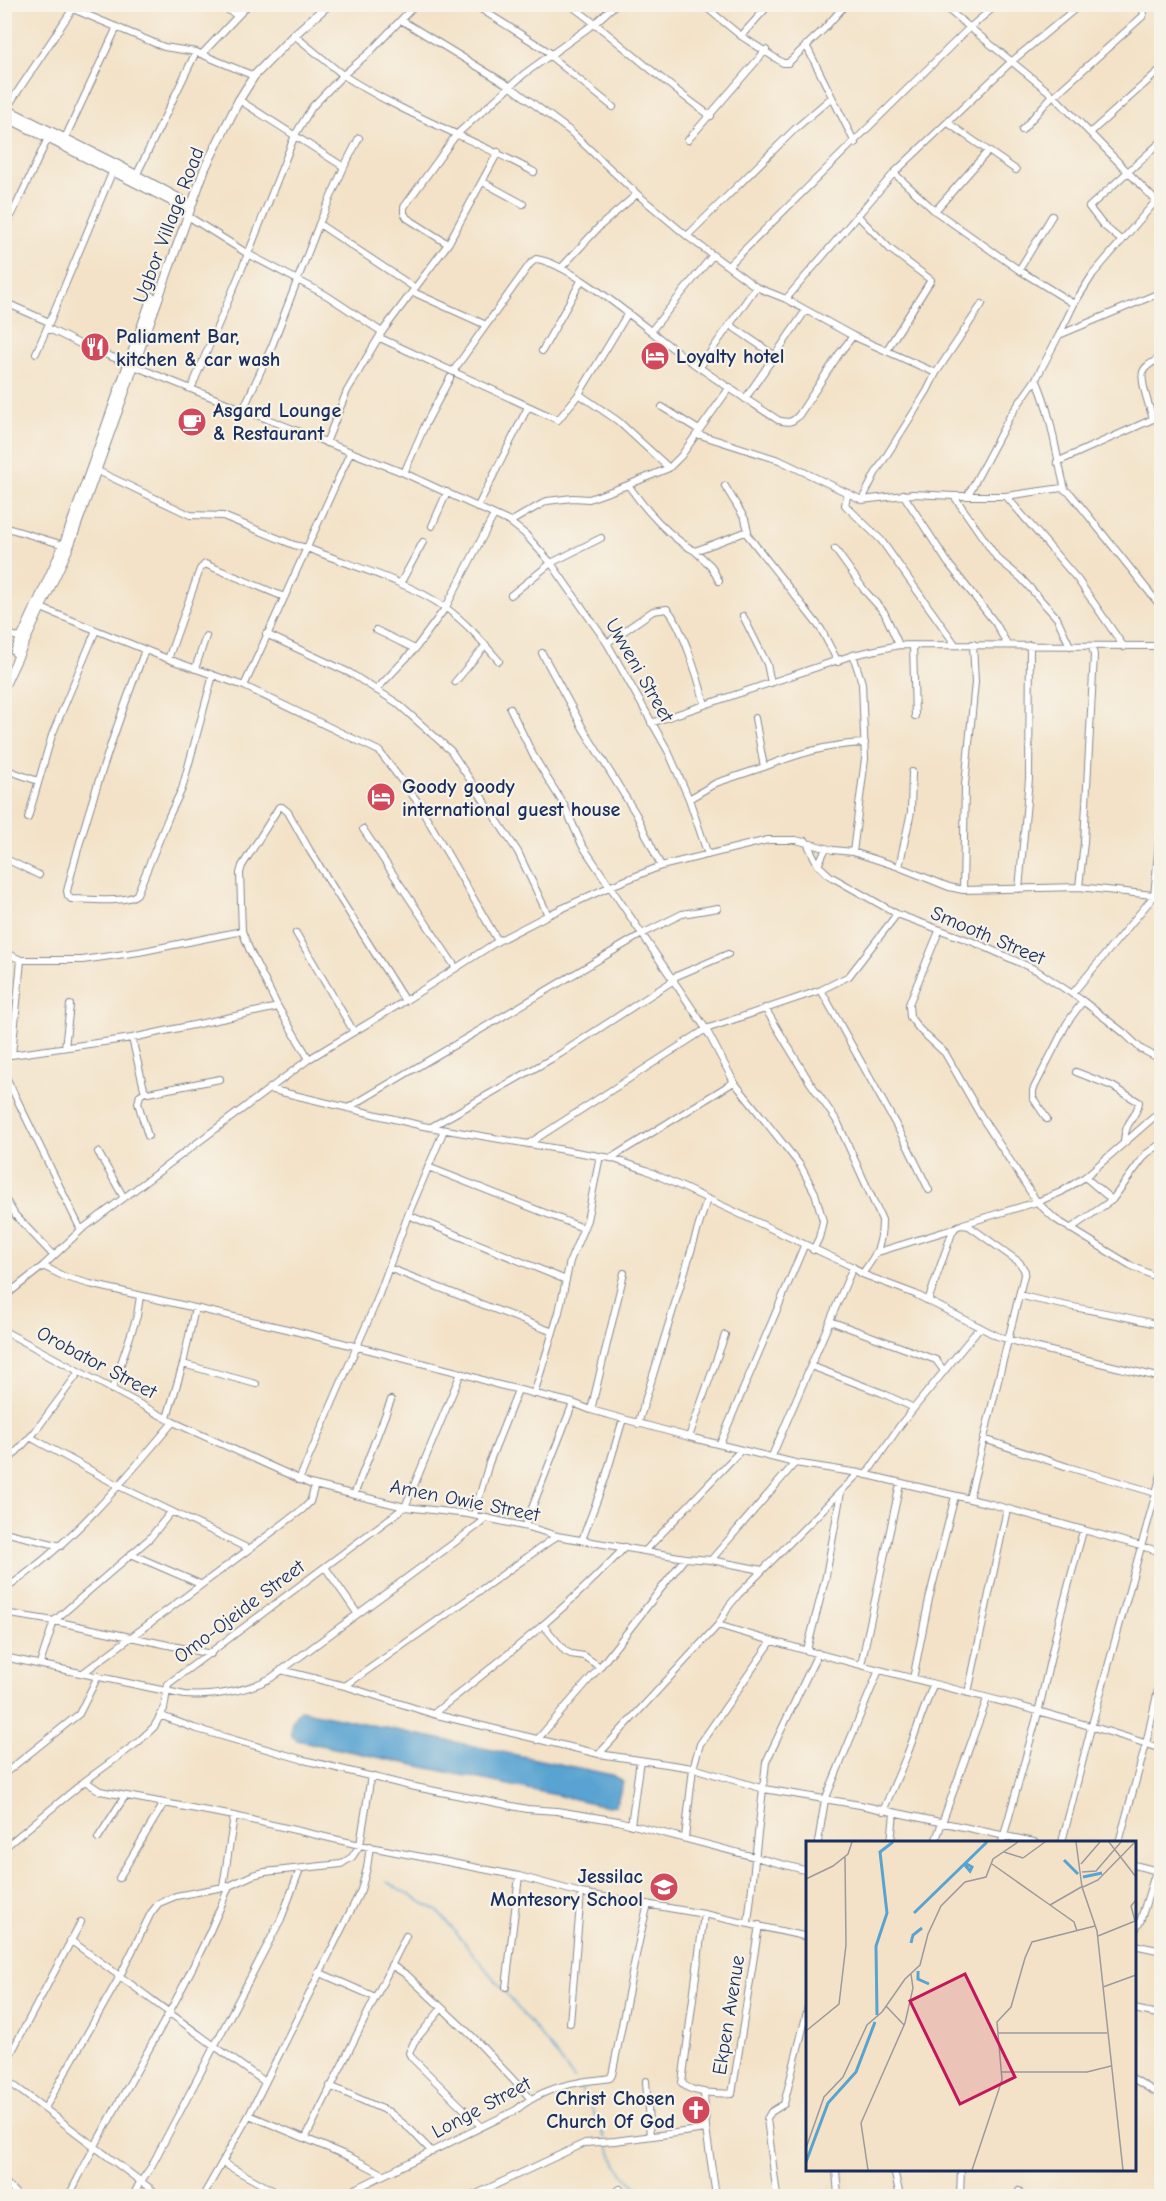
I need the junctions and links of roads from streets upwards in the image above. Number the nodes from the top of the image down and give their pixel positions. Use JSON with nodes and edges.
{"nodes":[{"id":1,"x":61,"y":4,"type":"edge"},
{"id":2,"x":218,"y":4,"type":"edge"},
{"id":3,"x":249,"y":4,"type":"edge"},
{"id":4,"x":329,"y":4,"type":"edge"},
{"id":5,"x":416,"y":4,"type":"edge"},
{"id":6,"x":474,"y":4,"type":"edge"},
{"id":7,"x":569,"y":4,"type":"edge"},
{"id":8,"x":616,"y":4,"type":"edge"},
{"id":9,"x":702,"y":4,"type":"edge"},
{"id":10,"x":770,"y":4,"type":"edge"},
{"id":11,"x":846,"y":4,"type":"edge"},
{"id":12,"x":941,"y":4,"type":"edge"},
{"id":13,"x":998,"y":4,"type":"edge"},
{"id":14,"x":1080,"y":4,"type":"edge"},
{"id":15,"x":1138,"y":4,"type":"edge"},
{"id":16,"x":74,"y":7,"type":"edge"},
{"id":17,"x":237,"y":15,"type":"junction"},
{"id":18,"x":401,"y":20,"type":"junction"},
{"id":19,"x":594,"y":23,"type":"junction"},
{"id":20,"x":117,"y":27,"type":"junction"},
{"id":21,"x":969,"y":28,"type":"junction"},
{"id":22,"x":294,"y":35,"type":"junction"},
{"id":23,"x":741,"y":36,"type":"junction"},
{"id":24,"x":806,"y":45,"type":"junction"},
{"id":25,"x":766,"y":50,"type":"junction"},
{"id":26,"x":199,"y":53,"type":"junction"},
{"id":27,"x":551,"y":55,"type":"junction"},
{"id":28,"x":1011,"y":62,"type":"junction"},
{"id":29,"x":1161,"y":68,"type":"edge"},
{"id":30,"x":343,"y":75,"type":"junction"},
{"id":31,"x":254,"y":76,"type":"junction"},
{"id":32,"x":511,"y":87,"type":"junction"},
{"id":33,"x":1053,"y":96,"type":"junction"},
{"id":34,"x":832,"y":97,"type":"junction"},
{"id":35,"x":239,"y":100,"type":"junction"},
{"id":36,"x":613,"y":107,"type":"dead end"},
{"id":37,"x":5,"y":111,"type":"edge"},
{"id":38,"x":711,"y":116,"type":"junction"},
{"id":39,"x":948,"y":123,"type":"junction"},
{"id":40,"x":1022,"y":130,"type":"dead end"},
{"id":41,"x":1091,"y":132,"type":"junction"},
{"id":42,"x":49,"y":135,"type":"junction"},
{"id":43,"x":295,"y":135,"type":"junction"},
{"id":44,"x":456,"y":135,"type":"junction"},
{"id":45,"x":65,"y":138,"type":"junction"},
{"id":46,"x":359,"y":138,"type":"dead end"},
{"id":47,"x":688,"y":140,"type":"dead end"},
{"id":48,"x":1161,"y":141,"type":"edge"},
{"id":49,"x":855,"y":143,"type":"junction"},
{"id":50,"x":988,"y":151,"type":"junction"},
{"id":51,"x":498,"y":152,"type":"junction"},
{"id":52,"x":114,"y":167,"type":"junction"},
{"id":53,"x":344,"y":167,"type":"junction"},
{"id":54,"x":1016,"y":170,"type":"dead end"},
{"id":55,"x":1128,"y":170,"type":"junction"},
{"id":56,"x":534,"y":172,"type":"dead end"},
{"id":57,"x":894,"y":173,"type":"junction"},
{"id":58,"x":135,"y":178,"type":"junction"},
{"id":59,"x":483,"y":182,"type":"junction"},
{"id":60,"x":637,"y":194,"type":"junction"},
{"id":61,"x":1156,"y":201,"type":"junction"},
{"id":62,"x":523,"y":204,"type":"dead end"},
{"id":63,"x":1161,"y":207,"type":"edge"},
{"id":64,"x":187,"y":209,"type":"junction"},
{"id":65,"x":935,"y":211,"type":"junction"},
{"id":66,"x":857,"y":215,"type":"junction"},
{"id":67,"x":1052,"y":216,"type":"dead end"},
{"id":68,"x":319,"y":224,"type":"junction"},
{"id":69,"x":4,"y":231,"type":"edge"},
{"id":70,"x":687,"y":236,"type":"junction"},
{"id":71,"x":1122,"y":241,"type":"junction"},
{"id":72,"x":448,"y":244,"type":"junction"},
{"id":73,"x":248,"y":254,"type":"junction"},
{"id":74,"x":713,"y":255,"type":"junction"},
{"id":75,"x":728,"y":266,"type":"junction"},
{"id":76,"x":561,"y":268,"type":"junction"},
{"id":77,"x":1019,"y":270,"type":"junction"},
{"id":78,"x":297,"y":280,"type":"junction"},
{"id":79,"x":581,"y":281,"type":"junction"},
{"id":80,"x":756,"y":287,"type":"junction"},
{"id":81,"x":414,"y":290,"type":"junction"},
{"id":82,"x":1161,"y":292,"type":"edge"},
{"id":83,"x":786,"y":299,"type":"junction"},
{"id":84,"x":4,"y":302,"type":"edge"},
{"id":85,"x":982,"y":304,"type":"dead end"},
{"id":86,"x":1074,"y":304,"type":"junction"},
{"id":87,"x":806,"y":310,"type":"junction"},
{"id":88,"x":628,"y":313,"type":"junction"},
{"id":89,"x":48,"y":325,"type":"junction"},
{"id":90,"x":486,"y":325,"type":"junction"},
{"id":91,"x":730,"y":325,"type":"junction"},
{"id":92,"x":651,"y":331,"type":"junction"},
{"id":93,"x":381,"y":335,"type":"junction"},
{"id":94,"x":1059,"y":335,"type":"junction"},
{"id":95,"x":853,"y":336,"type":"junction"},
{"id":96,"x":542,"y":351,"type":"dead end"},
{"id":97,"x":886,"y":351,"type":"junction"},
{"id":98,"x":36,"y":352,"type":"dead end"},
{"id":99,"x":774,"y":355,"type":"junction"},
{"id":100,"x":1161,"y":357,"type":"edge"},
{"id":101,"x":130,"y":364,"type":"junction"},
{"id":102,"x":700,"y":367,"type":"junction"},
{"id":103,"x":454,"y":370,"type":"junction"},
{"id":104,"x":936,"y":373,"type":"junction"},
{"id":105,"x":450,"y":378,"type":"dead end"},
{"id":106,"x":1036,"y":379,"type":"junction"},
{"id":107,"x":730,"y":387,"type":"junction"},
{"id":108,"x":191,"y":389,"type":"junction"},
{"id":109,"x":579,"y":394,"type":"junction"},
{"id":110,"x":745,"y":399,"type":"junction"},
{"id":111,"x":528,"y":407,"type":"junction"},
{"id":112,"x":662,"y":407,"type":"dead end"},
{"id":113,"x":243,"y":410,"type":"junction"},
{"id":114,"x":1161,"y":415,"type":"edge"},
{"id":115,"x":1153,"y":419,"type":"junction"},
{"id":116,"x":698,"y":432,"type":"junction"},
{"id":117,"x":326,"y":442,"type":"junction"},
{"id":118,"x":350,"y":453,"type":"junction"},
{"id":119,"x":1057,"y":462,"type":"junction"},
{"id":120,"x":669,"y":468,"type":"junction"},
{"id":121,"x":98,"y":471,"type":"junction"},
{"id":122,"x":404,"y":473,"type":"junction"},
{"id":123,"x":628,"y":485,"type":"junction"},
{"id":124,"x":725,"y":486,"type":"dead end"},
{"id":125,"x":1065,"y":490,"type":"junction"},
{"id":126,"x":447,"y":492,"type":"junction"},
{"id":127,"x":848,"y":493,"type":"junction"},
{"id":128,"x":903,"y":494,"type":"junction"},
{"id":129,"x":968,"y":495,"type":"junction"},
{"id":130,"x":954,"y":496,"type":"junction"},
{"id":131,"x":1006,"y":496,"type":"junction"},
{"id":132,"x":862,"y":500,"type":"junction"},
{"id":133,"x":477,"y":508,"type":"junction"},
{"id":134,"x":494,"y":515,"type":"junction"},
{"id":135,"x":510,"y":522,"type":"junction"},
{"id":136,"x":4,"y":526,"type":"edge"},
{"id":137,"x":432,"y":526,"type":"dead end"},
{"id":138,"x":746,"y":533,"type":"junction"},
{"id":139,"x":601,"y":538,"type":"dead end"},
{"id":140,"x":423,"y":542,"type":"dead end"},
{"id":141,"x":67,"y":546,"type":"junction"},
{"id":142,"x":307,"y":548,"type":"junction"},
{"id":143,"x":836,"y":549,"type":"dead end"},
{"id":144,"x":696,"y":551,"type":"junction"},
{"id":145,"x":551,"y":563,"type":"junction"},
{"id":146,"x":719,"y":581,"type":"dead end"},
{"id":147,"x":400,"y":584,"type":"junction"},
{"id":148,"x":511,"y":595,"type":"dead end"},
{"id":149,"x":284,"y":597,"type":"junction"},
{"id":150,"x":446,"y":607,"type":"junction"},
{"id":151,"x":41,"y":608,"type":"junction"},
{"id":152,"x":1161,"y":608,"type":"edge"},
{"id":153,"x":743,"y":616,"type":"dead end"},
{"id":154,"x":96,"y":630,"type":"junction"},
{"id":155,"x":376,"y":630,"type":"dead end"},
{"id":156,"x":4,"y":632,"type":"edge"},
{"id":157,"x":266,"y":634,"type":"junction"},
{"id":158,"x":207,"y":636,"type":"dead end"},
{"id":159,"x":23,"y":639,"type":"junction"},
{"id":160,"x":607,"y":643,"type":"junction"},
{"id":161,"x":955,"y":644,"type":"junction"},
{"id":162,"x":973,"y":644,"type":"junction"},
{"id":163,"x":1007,"y":644,"type":"junction"},
{"id":164,"x":486,"y":645,"type":"junction"},
{"id":165,"x":899,"y":645,"type":"junction"},
{"id":166,"x":913,"y":645,"type":"junction"},
{"id":167,"x":1030,"y":645,"type":"junction"},
{"id":168,"x":1070,"y":646,"type":"junction"},
{"id":169,"x":1092,"y":646,"type":"junction"},
{"id":170,"x":1161,"y":646,"type":"edge"},
{"id":171,"x":1124,"y":647,"type":"junction"},
{"id":172,"x":415,"y":649,"type":"junction"},
{"id":173,"x":144,"y":650,"type":"junction"},
{"id":174,"x":542,"y":653,"type":"dead end"},
{"id":175,"x":853,"y":655,"type":"junction"},
{"id":176,"x":168,"y":659,"type":"junction"},
{"id":177,"x":499,"y":660,"type":"dead end"},
{"id":178,"x":838,"y":662,"type":"junction"},
{"id":179,"x":195,"y":669,"type":"junction"},
{"id":180,"x":213,"y":675,"type":"junction"},
{"id":181,"x":4,"y":676,"type":"edge"},
{"id":182,"x":455,"y":682,"type":"dead end"},
{"id":183,"x":771,"y":683,"type":"junction"},
{"id":184,"x":244,"y":686,"type":"junction"},
{"id":185,"x":4,"y":687,"type":"edge"},
{"id":186,"x":376,"y":690,"type":"junction"},
{"id":187,"x":705,"y":704,"type":"junction"},
{"id":188,"x":510,"y":708,"type":"dead end"},
{"id":189,"x":915,"y":716,"type":"dead end"},
{"id":190,"x":755,"y":718,"type":"dead end"},
{"id":191,"x":651,"y":723,"type":"junction"},
{"id":192,"x":865,"y":743,"type":"junction"},
{"id":193,"x":764,"y":767,"type":"junction"},
{"id":194,"x":4,"y":769,"type":"edge"},
{"id":195,"x":912,"y":772,"type":"dead end"},
{"id":196,"x":38,"y":781,"type":"junction"},
{"id":197,"x":689,"y":799,"type":"junction"},
{"id":198,"x":1161,"y":809,"type":"edge"},
{"id":199,"x":28,"y":818,"type":"dead end"},
{"id":200,"x":363,"y":829,"type":"dead end"},
{"id":201,"x":806,"y":841,"type":"junction"},
{"id":202,"x":826,"y":848,"type":"junction"},
{"id":203,"x":853,"y":852,"type":"junction"},
{"id":204,"x":708,"y":855,"type":"junction"},
{"id":205,"x":4,"y":858,"type":"edge"},
{"id":206,"x":661,"y":866,"type":"junction"},
{"id":207,"x":818,"y":866,"type":"junction"},
{"id":208,"x":899,"y":867,"type":"junction"},
{"id":209,"x":39,"y":875,"type":"dead end"},
{"id":210,"x":611,"y":886,"type":"junction"},
{"id":211,"x":1079,"y":887,"type":"junction"},
{"id":212,"x":1019,"y":889,"type":"junction"},
{"id":213,"x":963,"y":890,"type":"junction"},
{"id":214,"x":1158,"y":896,"type":"edge"},
{"id":215,"x":718,"y":908,"type":"dead end"},
{"id":216,"x":897,"y":914,"type":"junction"},
{"id":217,"x":548,"y":915,"type":"junction"},
{"id":218,"x":242,"y":931,"type":"junction"},
{"id":219,"x":939,"y":931,"type":"junction"},
{"id":220,"x":296,"y":933,"type":"dead end"},
{"id":221,"x":642,"y":933,"type":"junction"},
{"id":222,"x":498,"y":941,"type":"junction"},
{"id":223,"x":4,"y":952,"type":"edge"},
{"id":224,"x":728,"y":954,"type":"dead end"},
{"id":225,"x":21,"y":960,"type":"junction"},
{"id":226,"x":456,"y":968,"type":"junction"},
{"id":227,"x":673,"y":979,"type":"junction"},
{"id":228,"x":821,"y":990,"type":"junction"},
{"id":229,"x":1072,"y":993,"type":"junction"},
{"id":230,"x":405,"y":1001,"type":"junction"},
{"id":231,"x":1083,"y":1001,"type":"junction"},
{"id":232,"x":70,"y":1005,"type":"dead end"},
{"id":233,"x":278,"y":1007,"type":"junction"},
{"id":234,"x":765,"y":1008,"type":"junction"},
{"id":235,"x":706,"y":1029,"type":"junction"},
{"id":236,"x":354,"y":1032,"type":"junction"},
{"id":237,"x":132,"y":1038,"type":"junction"},
{"id":238,"x":65,"y":1047,"type":"junction"},
{"id":239,"x":12,"y":1055,"type":"junction"},
{"id":240,"x":4,"y":1056,"type":"edge"},
{"id":241,"x":309,"y":1059,"type":"junction"},
{"id":242,"x":1161,"y":1060,"type":"edge"},
{"id":243,"x":1076,"y":1071,"type":"dead end"},
{"id":244,"x":4,"y":1073,"type":"edge"},
{"id":245,"x":220,"y":1079,"type":"dead end"},
{"id":246,"x":734,"y":1082,"type":"junction"},
{"id":247,"x":269,"y":1089,"type":"junction"},
{"id":248,"x":145,"y":1092,"type":"junction"},
{"id":249,"x":347,"y":1108,"type":"junction"},
{"id":250,"x":1161,"y":1110,"type":"edge"},
{"id":251,"x":1047,"y":1119,"type":"dead end"},
{"id":252,"x":431,"y":1128,"type":"junction"},
{"id":253,"x":444,"y":1130,"type":"junction"},
{"id":254,"x":148,"y":1136,"type":"dead end"},
{"id":255,"x":1124,"y":1142,"type":"junction"},
{"id":256,"x":1161,"y":1143,"type":"edge"},
{"id":257,"x":527,"y":1144,"type":"junction"},
{"id":258,"x":98,"y":1152,"type":"dead end"},
{"id":259,"x":600,"y":1156,"type":"junction"},
{"id":260,"x":611,"y":1158,"type":"junction"},
{"id":261,"x":428,"y":1167,"type":"junction"},
{"id":262,"x":1085,"y":1177,"type":"junction"},
{"id":263,"x":929,"y":1190,"type":"dead end"},
{"id":264,"x":4,"y":1197,"type":"edge"},
{"id":265,"x":124,"y":1198,"type":"junction"},
{"id":266,"x":707,"y":1199,"type":"junction"},
{"id":267,"x":1112,"y":1200,"type":"junction"},
{"id":268,"x":1037,"y":1202,"type":"junction"},
{"id":269,"x":408,"y":1215,"type":"junction"},
{"id":270,"x":962,"y":1224,"type":"junction"},
{"id":271,"x":584,"y":1228,"type":"junction"},
{"id":272,"x":954,"y":1229,"type":"junction"},
{"id":273,"x":1070,"y":1229,"type":"junction"},
{"id":274,"x":81,"y":1230,"type":"junction"},
{"id":275,"x":804,"y":1246,"type":"junction"},
{"id":276,"x":813,"y":1250,"type":"junction"},
{"id":277,"x":878,"y":1252,"type":"junction"},
{"id":278,"x":53,"y":1255,"type":"junction"},
{"id":279,"x":43,"y":1266,"type":"junction"},
{"id":280,"x":853,"y":1267,"type":"junction"},
{"id":281,"x":389,"y":1268,"type":"junction"},
{"id":282,"x":624,"y":1273,"type":"dead end"},
{"id":283,"x":862,"y":1274,"type":"junction"},
{"id":284,"x":566,"y":1280,"type":"junction"},
{"id":285,"x":1161,"y":1281,"type":"edge"},
{"id":286,"x":1019,"y":1295,"type":"junction"},
{"id":287,"x":140,"y":1296,"type":"junction"},
{"id":288,"x":4,"y":1297,"type":"edge"},
{"id":289,"x":928,"y":1301,"type":"junction"},
{"id":290,"x":195,"y":1308,"type":"junction"},
{"id":291,"x":830,"y":1321,"type":"junction"},
{"id":292,"x":1161,"y":1326,"type":"edge"},
{"id":293,"x":980,"y":1327,"type":"junction"},
{"id":294,"x":4,"y":1331,"type":"edge"},
{"id":295,"x":553,"y":1332,"type":"junction"},
{"id":296,"x":725,"y":1335,"type":"dead end"},
{"id":297,"x":1008,"y":1339,"type":"junction"},
{"id":298,"x":355,"y":1347,"type":"junction"},
{"id":299,"x":183,"y":1364,"type":"junction"},
{"id":300,"x":811,"y":1366,"type":"junction"},
{"id":301,"x":944,"y":1371,"type":"junction"},
{"id":302,"x":79,"y":1372,"type":"junction"},
{"id":303,"x":461,"y":1373,"type":"junction"},
{"id":304,"x":1161,"y":1378,"type":"edge"},
{"id":305,"x":256,"y":1384,"type":"dead end"},
{"id":306,"x":112,"y":1390,"type":"junction"},
{"id":307,"x":518,"y":1390,"type":"junction"},
{"id":308,"x":534,"y":1394,"type":"junction"},
{"id":309,"x":391,"y":1400,"type":"dead end"},
{"id":310,"x":573,"y":1403,"type":"junction"},
{"id":311,"x":914,"y":1408,"type":"junction"},
{"id":312,"x":591,"y":1410,"type":"junction"},
{"id":313,"x":623,"y":1419,"type":"junction"},
{"id":314,"x":170,"y":1420,"type":"junction"},
{"id":315,"x":638,"y":1424,"type":"junction"},
{"id":316,"x":30,"y":1437,"type":"junction"},
{"id":317,"x":688,"y":1437,"type":"junction"},
{"id":318,"x":984,"y":1439,"type":"junction"},
{"id":319,"x":720,"y":1444,"type":"junction"},
{"id":320,"x":741,"y":1450,"type":"junction"},
{"id":321,"x":772,"y":1456,"type":"junction"},
{"id":322,"x":795,"y":1462,"type":"junction"},
{"id":323,"x":4,"y":1466,"type":"edge"},
{"id":324,"x":1161,"y":1471,"type":"edge"},
{"id":325,"x":862,"y":1474,"type":"junction"},
{"id":326,"x":299,"y":1480,"type":"junction"},
{"id":327,"x":900,"y":1484,"type":"junction"},
{"id":328,"x":315,"y":1485,"type":"junction"},
{"id":329,"x":119,"y":1486,"type":"junction"},
{"id":330,"x":842,"y":1492,"type":"junction"},
{"id":331,"x":1156,"y":1493,"type":"junction"},
{"id":332,"x":354,"y":1495,"type":"junction"},
{"id":333,"x":955,"y":1496,"type":"junction"},
{"id":334,"x":969,"y":1499,"type":"junction"},
{"id":335,"x":405,"y":1507,"type":"junction"},
{"id":336,"x":1008,"y":1509,"type":"junction"},
{"id":337,"x":171,"y":1512,"type":"junction"},
{"id":338,"x":474,"y":1515,"type":"junction"},
{"id":339,"x":484,"y":1518,"type":"junction"},
{"id":340,"x":525,"y":1526,"type":"junction"},
{"id":341,"x":1083,"y":1531,"type":"junction"},
{"id":342,"x":4,"y":1532,"type":"edge"},
{"id":343,"x":556,"y":1536,"type":"junction"},
{"id":344,"x":582,"y":1540,"type":"junction"},
{"id":345,"x":61,"y":1546,"type":"junction"},
{"id":346,"x":625,"y":1547,"type":"junction"},
{"id":347,"x":1142,"y":1547,"type":"junction"},
{"id":348,"x":249,"y":1549,"type":"junction"},
{"id":349,"x":645,"y":1551,"type":"junction"},
{"id":350,"x":1161,"y":1552,"type":"edge"},
{"id":351,"x":131,"y":1554,"type":"junction"},
{"id":352,"x":686,"y":1558,"type":"junction"},
{"id":353,"x":711,"y":1560,"type":"junction"},
{"id":354,"x":325,"y":1568,"type":"junction"},
{"id":355,"x":762,"y":1570,"type":"junction"},
{"id":356,"x":200,"y":1584,"type":"junction"},
{"id":357,"x":4,"y":1590,"type":"edge"},
{"id":358,"x":4,"y":1613,"type":"edge"},
{"id":359,"x":357,"y":1613,"type":"junction"},
{"id":360,"x":54,"y":1621,"type":"junction"},
{"id":361,"x":543,"y":1624,"type":"junction"},
{"id":362,"x":718,"y":1625,"type":"junction"},
{"id":363,"x":130,"y":1636,"type":"junction"},
{"id":364,"x":771,"y":1642,"type":"junction"},
{"id":365,"x":807,"y":1650,"type":"junction"},
{"id":366,"x":211,"y":1653,"type":"junction"},
{"id":367,"x":818,"y":1653,"type":"junction"},
{"id":368,"x":4,"y":1657,"type":"edge"},
{"id":369,"x":40,"y":1664,"type":"junction"},
{"id":370,"x":861,"y":1665,"type":"junction"},
{"id":371,"x":600,"y":1667,"type":"junction"},
{"id":372,"x":281,"y":1670,"type":"junction"},
{"id":373,"x":879,"y":1670,"type":"junction"},
{"id":374,"x":1161,"y":1672,"type":"edge"},
{"id":375,"x":83,"y":1673,"type":"junction"},
{"id":376,"x":98,"y":1676,"type":"junction"},
{"id":377,"x":913,"y":1679,"type":"junction"},
{"id":378,"x":933,"y":1685,"type":"junction"},
{"id":379,"x":345,"y":1686,"type":"junction"},
{"id":380,"x":166,"y":1690,"type":"junction"},
{"id":381,"x":968,"y":1693,"type":"junction"},
{"id":382,"x":987,"y":1699,"type":"junction"},
{"id":383,"x":1038,"y":1713,"type":"junction"},
{"id":384,"x":433,"y":1714,"type":"junction"},
{"id":385,"x":162,"y":1716,"type":"junction"},
{"id":386,"x":1091,"y":1728,"type":"junction"},
{"id":387,"x":537,"y":1740,"type":"junction"},
{"id":388,"x":1146,"y":1744,"type":"junction"},
{"id":389,"x":1161,"y":1749,"type":"edge"},
{"id":390,"x":599,"y":1754,"type":"junction"},
{"id":391,"x":640,"y":1760,"type":"junction"},
{"id":392,"x":693,"y":1768,"type":"junction"},
{"id":393,"x":4,"y":1774,"type":"edge"},
{"id":394,"x":371,"y":1776,"type":"junction"},
{"id":395,"x":85,"y":1781,"type":"junction"},
{"id":396,"x":764,"y":1789,"type":"junction"},
{"id":397,"x":125,"y":1796,"type":"junction"},
{"id":398,"x":825,"y":1800,"type":"junction"},
{"id":399,"x":164,"y":1803,"type":"junction"},
{"id":400,"x":883,"y":1811,"type":"junction"},
{"id":401,"x":894,"y":1813,"type":"junction"},
{"id":402,"x":234,"y":1816,"type":"junction"},
{"id":403,"x":942,"y":1822,"type":"junction"},
{"id":404,"x":631,"y":1825,"type":"junction"},
{"id":405,"x":98,"y":1838,"type":"dead end"},
{"id":406,"x":685,"y":1838,"type":"junction"},
{"id":407,"x":1003,"y":1839,"type":"edge"},
{"id":408,"x":818,"y":1841,"type":"edge"},
{"id":409,"x":891,"y":1841,"type":"edge"},
{"id":410,"x":935,"y":1841,"type":"edge"},
{"id":411,"x":1024,"y":1841,"type":"edge"},
{"id":412,"x":1062,"y":1841,"type":"edge"},
{"id":413,"x":1119,"y":1841,"type":"edge"},
{"id":414,"x":360,"y":1845,"type":"junction"},
{"id":415,"x":370,"y":1846,"type":"junction"},
{"id":416,"x":4,"y":1848,"type":"edge"},
{"id":417,"x":756,"y":1858,"type":"junction"},
{"id":418,"x":1136,"y":1865,"type":"edge"},
{"id":419,"x":300,"y":1869,"type":"junction"},
{"id":420,"x":806,"y":1871,"type":"edge"},
{"id":421,"x":1159,"y":1871,"type":"edge"},
{"id":422,"x":519,"y":1876,"type":"junction"},
{"id":423,"x":119,"y":1878,"type":"dead end"},
{"id":424,"x":226,"y":1886,"type":"junction"},
{"id":425,"x":580,"y":1893,"type":"junction"},
{"id":426,"x":648,"y":1904,"type":"junction"},
{"id":427,"x":704,"y":1914,"type":"junction"},
{"id":428,"x":81,"y":1922,"type":"dead end"},
{"id":429,"x":748,"y":1923,"type":"junction"},
{"id":430,"x":759,"y":1925,"type":"junction"},
{"id":431,"x":1136,"y":1929,"type":"edge"},
{"id":432,"x":406,"y":1936,"type":"dead end"},
{"id":433,"x":806,"y":1937,"type":"edge"},
{"id":434,"x":70,"y":1940,"type":"junction"},
{"id":435,"x":1136,"y":1945,"type":"edge"},
{"id":436,"x":1161,"y":1951,"type":"edge"},
{"id":437,"x":391,"y":1965,"type":"junction"},
{"id":438,"x":318,"y":1972,"type":"junction"},
{"id":439,"x":120,"y":1976,"type":"junction"},
{"id":440,"x":506,"y":1987,"type":"dead end"},
{"id":441,"x":375,"y":1997,"type":"junction"},
{"id":442,"x":441,"y":2009,"type":"junction"},
{"id":443,"x":1136,"y":2009,"type":"edge"},
{"id":444,"x":806,"y":2012,"type":"edge"},
{"id":445,"x":169,"y":2013,"type":"junction"},
{"id":446,"x":1161,"y":2015,"type":"edge"},
{"id":447,"x":570,"y":2023,"type":"dead end"},
{"id":448,"x":214,"y":2046,"type":"junction"},
{"id":449,"x":4,"y":2066,"type":"edge"},
{"id":450,"x":5,"y":2080,"type":"edge"},
{"id":451,"x":1136,"y":2080,"type":"edge"},
{"id":452,"x":646,"y":2081,"type":"dead end"},
{"id":453,"x":265,"y":2082,"type":"junction"},
{"id":454,"x":330,"y":2086,"type":"junction"},
{"id":455,"x":704,"y":2092,"type":"junction"},
{"id":456,"x":1161,"y":2096,"type":"edge"},
{"id":457,"x":530,"y":2098,"type":"junction"},
{"id":458,"x":45,"y":2108,"type":"junction"},
{"id":459,"x":249,"y":2115,"type":"junction"},
{"id":460,"x":482,"y":2126,"type":"junction"},
{"id":461,"x":706,"y":2128,"type":"junction"},
{"id":462,"x":650,"y":2136,"type":"junction"},
{"id":463,"x":306,"y":2137,"type":"junction"},
{"id":464,"x":94,"y":2146,"type":"junction"},
{"id":465,"x":432,"y":2152,"type":"junction"},
{"id":466,"x":223,"y":2163,"type":"junction"},
{"id":467,"x":836,"y":2171,"type":"edge"},
{"id":468,"x":894,"y":2171,"type":"edge"},
{"id":469,"x":961,"y":2171,"type":"edge"},
{"id":470,"x":382,"y":2174,"type":"junction"},
{"id":471,"x":4,"y":2181,"type":"edge"},
{"id":472,"x":141,"y":2182,"type":"junction"},
{"id":473,"x":620,"y":2189,"type":"dead end"},
{"id":474,"x":18,"y":2196,"type":"edge"},
{"id":475,"x":69,"y":2196,"type":"edge"},
{"id":476,"x":133,"y":2196,"type":"edge"},
{"id":477,"x":160,"y":2196,"type":"edge"},
{"id":478,"x":204,"y":2196,"type":"edge"},
{"id":479,"x":279,"y":2196,"type":"edge"},
{"id":480,"x":341,"y":2196,"type":"edge"},
{"id":481,"x":472,"y":2196,"type":"edge"},
{"id":482,"x":610,"y":2196,"type":"edge"},
{"id":483,"x":716,"y":2196,"type":"edge"},
{"id":484,"x":777,"y":2196,"type":"edge"},
{"id":485,"x":838,"y":2196,"type":"edge"},
{"id":486,"x":900,"y":2196,"type":"edge"},
{"id":487,"x":960,"y":2196,"type":"edge"}],
"edges":[{"from":1,"to":16,"type":"street"},
{"from":2,"to":17,"type":"street"},
{"from":3,"to":17,"type":"street"},
{"from":4,"to":22,"type":"street","name":"Ugbor Village Road"},
{"from":5,"to":18,"type":"street"},
{"from":6,"to":27,"type":"street"},
{"from":7,"to":19,"type":"street"},
{"from":8,"to":19,"type":"street"},
{"from":9,"to":23,"type":"street"},
{"from":10,"to":23,"type":"street"},
{"from":11,"to":24,"type":"street"},
{"from":12,"to":21,"type":"street"},
{"from":13,"to":21,"type":"street"},
{"from":14,"to":28,"type":"street"},
{"from":15,"to":33,"type":"street"},
{"from":16,"to":20,"type":"street"},
{"from":16,"to":37,"type":"street"},
{"from":17,"to":26,"type":"street"},
{"from":18,"to":30,"type":"street"},
{"from":18,"to":32,"type":"street"},
{"from":19,"to":27,"type":"street"},
{"from":19,"to":38,"type":"street"},
{"from":20,"to":26,"type":"street"},
{"from":20,"to":45,"type":"street"},
{"from":21,"to":28,"type":"street"},
{"from":21,"to":49,"type":"street"},
{"from":22,"to":30,"type":"street"},
{"from":22,"to":31,"type":"street","name":"Ugbor Village Road"},
{"from":23,"to":25,"type":"street"},
{"from":24,"to":25,"type":"street"},
{"from":24,"to":34,"type":"street"},
{"from":25,"to":38,"type":"street"},
{"from":26,"to":31,"type":"street"},
{"from":26,"to":58,"type":"street"},
{"from":27,"to":32,"type":"street"},
{"from":27,"to":36,"type":"street"},
{"from":28,"to":33,"type":"street"},
{"from":28,"to":39,"type":"street"},
{"from":29,"to":41,"type":"street"},
{"from":30,"to":43,"type":"street"},
{"from":30,"to":44,"type":"street"},
{"from":31,"to":35,"type":"street","name":"Ugbor Village Road"},
{"from":32,"to":44,"type":"street"},
{"from":32,"to":60,"type":"street"},
{"from":33,"to":40,"type":"street"},
{"from":33,"to":41,"type":"street"},
{"from":34,"to":49,"type":"street"},
{"from":34,"to":70,"type":"street"},
{"from":35,"to":43,"type":"street"},
{"from":35,"to":64,"type":"street","name":"Ugbor Village Road"},
{"from":37,"to":42,"type":"street"},
{"from":38,"to":47,"type":"street"},
{"from":39,"to":50,"type":"street"},
{"from":39,"to":57,"type":"street"},
{"from":41,"to":55,"type":"street"},
{"from":42,"to":45,"type":"street"},
{"from":42,"to":52,"type":"street"},
{"from":42,"to":69,"type":"street"},
{"from":43,"to":53,"type":"street"},
{"from":43,"to":73,"type":"street"},
{"from":44,"to":51,"type":"street"},
{"from":44,"to":72,"type":"street"},
{"from":45,"to":52,"type":"street"},
{"from":46,"to":53,"type":"street"},
{"from":48,"to":55,"type":"street"},
{"from":49,"to":75,"type":"street"},
{"from":50,"to":54,"type":"street"},
{"from":50,"to":65,"type":"street"},
{"from":51,"to":56,"type":"street"},
{"from":51,"to":59,"type":"street"},
{"from":52,"to":58,"type":"street"},
{"from":52,"to":89,"type":"street"},
{"from":53,"to":68,"type":"street"},
{"from":55,"to":61,"type":"street"},
{"from":55,"to":71,"type":"street"},
{"from":57,"to":65,"type":"street"},
{"from":57,"to":66,"type":"street"},
{"from":58,"to":64,"type":"street"},
{"from":59,"to":62,"type":"street"},
{"from":59,"to":72,"type":"street"},
{"from":60,"to":70,"type":"street"},
{"from":60,"to":76,"type":"street"},
{"from":61,"to":63,"type":"street"},
{"from":61,"to":71,"type":"street"},
{"from":64,"to":73,"type":"street"},
{"from":64,"to":101,"type":"street","name":"Ugbor Village Road"},
{"from":65,"to":77,"type":"street"},
{"from":66,"to":83,"type":"street"},
{"from":66,"to":97,"type":"street"},
{"from":67,"to":77,"type":"street"},
{"from":68,"to":78,"type":"street"},
{"from":68,"to":81,"type":"street"},
{"from":70,"to":74,"type":"street"},
{"from":71,"to":86,"type":"street"},
{"from":72,"to":81,"type":"street"},
{"from":73,"to":78,"type":"street"},
{"from":73,"to":108,"type":"street"},
{"from":74,"to":75,"type":"street"},
{"from":74,"to":92,"type":"street"},
{"from":75,"to":80,"type":"street"},
{"from":76,"to":79,"type":"street"},
{"from":76,"to":90,"type":"street"},
{"from":77,"to":86,"type":"street"},
{"from":78,"to":93,"type":"street"},
{"from":78,"to":113,"type":"street"},
{"from":79,"to":88,"type":"street"},
{"from":79,"to":96,"type":"street"},
{"from":80,"to":83,"type":"street"},
{"from":80,"to":91,"type":"street"},
{"from":81,"to":90,"type":"street"},
{"from":81,"to":93,"type":"street"},
{"from":82,"to":94,"type":"street"},
{"from":83,"to":87,"type":"street"},
{"from":84,"to":89,"type":"street","name":"Uwveni Street"},
{"from":85,"to":104,"type":"street"},
{"from":86,"to":94,"type":"street"},
{"from":87,"to":95,"type":"street"},
{"from":87,"to":99,"type":"street"},
{"from":88,"to":92,"type":"street"},
{"from":88,"to":109,"type":"street"},
{"from":89,"to":98,"type":"street"},
{"from":89,"to":101,"type":"street","name":"Uwveni Street"},
{"from":90,"to":103,"type":"street"},
{"from":91,"to":99,"type":"street"},
{"from":91,"to":102,"type":"street"},
{"from":92,"to":102,"type":"street"},
{"from":93,"to":103,"type":"street"},
{"from":93,"to":117,"type":"street"},
{"from":94,"to":106,"type":"street"},
{"from":95,"to":97,"type":"street"},
{"from":95,"to":110,"type":"street"},
{"from":97,"to":104,"type":"street"},
{"from":99,"to":110,"type":"street"},
{"from":100,"to":115,"type":"street"},
{"from":101,"to":108,"type":"street","name":"Uwveni Street"},
{"from":101,"to":121,"type":"street","name":"Ugbor Village Road"},
{"from":101,"to":141,"type":"street","name":"Ugbor Village Road"},
{"from":102,"to":107,"type":"street"},
{"from":103,"to":111,"type":"street"},
{"from":104,"to":132,"type":"street"},
{"from":105,"to":122,"type":"street"},
{"from":106,"to":119,"type":"street"},
{"from":106,"to":129,"type":"street"},
{"from":107,"to":110,"type":"street"},
{"from":107,"to":116,"type":"street"},
{"from":108,"to":113,"type":"street","name":"Uwveni Street"},
{"from":109,"to":111,"type":"street"},
{"from":109,"to":120,"type":"street"},
{"from":111,"to":133,"type":"street"},
{"from":112,"to":116,"type":"street"},
{"from":113,"to":117,"type":"street","name":"Uwveni Street"},
{"from":114,"to":115,"type":"street"},
{"from":115,"to":119,"type":"street"},
{"from":116,"to":120,"type":"street"},
{"from":116,"to":127,"type":"street"},
{"from":117,"to":118,"type":"street","name":"Uwveni Street"},
{"from":118,"to":122,"type":"street","name":"Uwveni Street"},
{"from":118,"to":142,"type":"street"},
{"from":119,"to":125,"type":"street"},
{"from":120,"to":123,"type":"street"},
{"from":121,"to":141,"type":"street","name":"Ugbor Village Road"},
{"from":121,"to":142,"type":"street"},
{"from":122,"to":126,"type":"street","name":"Uwveni Street"},
{"from":123,"to":135,"type":"street"},
{"from":123,"to":144,"type":"street"},
{"from":124,"to":138,"type":"street"},
{"from":125,"to":131,"type":"street"},
{"from":125,"to":152,"type":"street"},
{"from":126,"to":133,"type":"street","name":"Uwveni Street"},
{"from":126,"to":137,"type":"street"},
{"from":127,"to":132,"type":"street"},
{"from":127,"to":161,"type":"street"},
{"from":128,"to":130,"type":"street"},
{"from":128,"to":132,"type":"street"},
{"from":128,"to":163,"type":"street"},
{"from":129,"to":130,"type":"street"},
{"from":129,"to":131,"type":"street"},
{"from":130,"to":168,"type":"street"},
{"from":131,"to":171,"type":"street"},
{"from":133,"to":134,"type":"street","name":"Uwveni Street"},
{"from":134,"to":135,"type":"street","name":"Uwveni Street"},
{"from":134,"to":150,"type":"street"},
{"from":135,"to":145,"type":"street","name":"Uwveni Street"},
{"from":136,"to":141,"type":"street"},
{"from":138,"to":144,"type":"street"},
{"from":138,"to":178,"type":"street"},
{"from":139,"to":145,"type":"street"},
{"from":140,"to":147,"type":"street"},
{"from":141,"to":151,"type":"street","name":"Ugbor Village Road"},
{"from":141,"to":159,"type":"street","name":"Ugbor Village Road"},
{"from":142,"to":147,"type":"street"},
{"from":142,"to":149,"type":"street"},
{"from":143,"to":165,"type":"street"},
{"from":144,"to":146,"type":"street"},
{"from":145,"to":148,"type":"street"},
{"from":145,"to":160,"type":"street","name":"Uwveni Street"},
{"from":147,"to":150,"type":"street"},
{"from":149,"to":157,"type":"street"},
{"from":149,"to":176,"type":"street"},
{"from":150,"to":164,"type":"street"},
{"from":150,"to":172,"type":"street"},
{"from":151,"to":154,"type":"street"},
{"from":151,"to":159,"type":"street","name":"Ugbor Village Road"},
{"from":153,"to":183,"type":"street"},
{"from":154,"to":173,"type":"street"},
{"from":154,"to":196,"type":"street"},
{"from":155,"to":172,"type":"street"},
{"from":156,"to":159,"type":"street"},
{"from":157,"to":184,"type":"street"},
{"from":157,"to":186,"type":"street"},
{"from":158,"to":179,"type":"street"},
{"from":159,"to":181,"type":"street","name":"Ugbor Village Road"},
{"from":159,"to":185,"type":"street","name":"Ugbor Village Road"},
{"from":160,"to":187,"type":"street"},
{"from":160,"to":191,"type":"street","name":"Uwveni Street"},
{"from":161,"to":162,"type":"street"},
{"from":161,"to":166,"type":"street"},
{"from":162,"to":163,"type":"street"},
{"from":162,"to":213,"type":"street"},
{"from":163,"to":167,"type":"street"},
{"from":164,"to":177,"type":"street"},
{"from":164,"to":182,"type":"street"},
{"from":165,"to":166,"type":"street"},
{"from":165,"to":175,"type":"street"},
{"from":166,"to":189,"type":"street"},
{"from":167,"to":168,"type":"street"},
{"from":167,"to":212,"type":"street"},
{"from":168,"to":169,"type":"street"},
{"from":169,"to":171,"type":"street"},
{"from":169,"to":211,"type":"street"},
{"from":170,"to":171,"type":"street"},
{"from":172,"to":186,"type":"street"},
{"from":173,"to":176,"type":"street"},
{"from":173,"to":180,"type":"street"},
{"from":174,"to":206,"type":"street"},
{"from":175,"to":178,"type":"street"},
{"from":175,"to":192,"type":"street"},
{"from":176,"to":179,"type":"street"},
{"from":178,"to":183,"type":"street"},
{"from":179,"to":180,"type":"street"},
{"from":180,"to":184,"type":"street"},
{"from":183,"to":187,"type":"street"},
{"from":184,"to":222,"type":"street"},
{"from":186,"to":217,"type":"street"},
{"from":187,"to":191,"type":"street"},
{"from":188,"to":210,"type":"street"},
{"from":190,"to":193,"type":"street"},
{"from":191,"to":197,"type":"street","name":"Uwveni Street"},
{"from":192,"to":193,"type":"street"},
{"from":192,"to":203,"type":"street"},
{"from":193,"to":197,"type":"street"},
{"from":194,"to":196,"type":"street"},
{"from":195,"to":208,"type":"street"},
{"from":196,"to":199,"type":"street"},
{"from":197,"to":204,"type":"street","name":"Uwveni Street"},
{"from":198,"to":214,"type":"street"},
{"from":200,"to":226,"type":"street"},
{"from":201,"to":202,"type":"street"},
{"from":201,"to":204,"type":"street"},
{"from":201,"to":207,"type":"street","name":"Smooth Street"},
{"from":202,"to":203,"type":"street"},
{"from":202,"to":207,"type":"street"},
{"from":203,"to":208,"type":"street"},
{"from":204,"to":206,"type":"street"},
{"from":205,"to":209,"type":"street"},
{"from":206,"to":210,"type":"street"},
{"from":207,"to":216,"type":"street","name":"Smooth Street"},
{"from":208,"to":213,"type":"street"},
{"from":210,"to":217,"type":"street"},
{"from":210,"to":221,"type":"street"},
{"from":211,"to":212,"type":"street"},
{"from":211,"to":214,"type":"street"},
{"from":212,"to":213,"type":"street"},
{"from":214,"to":229,"type":"street"},
{"from":215,"to":221,"type":"street"},
{"from":216,"to":219,"type":"street","name":"Smooth Street"},
{"from":216,"to":228,"type":"street"},
{"from":217,"to":222,"type":"street"},
{"from":218,"to":225,"type":"street"},
{"from":218,"to":230,"type":"street"},
{"from":218,"to":233,"type":"street"},
{"from":219,"to":229,"type":"street","name":"Smooth Street"},
{"from":219,"to":268,"type":"street"},
{"from":220,"to":236,"type":"street"},
{"from":221,"to":227,"type":"street"},
{"from":221,"to":249,"type":"street"},
{"from":222,"to":226,"type":"street"},
{"from":223,"to":225,"type":"street"},
{"from":224,"to":227,"type":"street"},
{"from":225,"to":239,"type":"street"},
{"from":226,"to":230,"type":"street"},
{"from":227,"to":235,"type":"street"},
{"from":227,"to":252,"type":"street"},
{"from":228,"to":234,"type":"street"},
{"from":228,"to":263,"type":"street"},
{"from":229,"to":231,"type":"street","name":"Smooth Street"},
{"from":230,"to":236,"type":"street"},
{"from":231,"to":242,"type":"street","name":"Smooth Street"},
{"from":231,"to":251,"type":"street"},
{"from":232,"to":238,"type":"street"},
{"from":233,"to":237,"type":"street"},
{"from":233,"to":241,"type":"street"},
{"from":234,"to":235,"type":"street"},
{"from":234,"to":277,"type":"street"},
{"from":235,"to":246,"type":"street"},
{"from":235,"to":257,"type":"street"},
{"from":236,"to":241,"type":"street"},
{"from":237,"to":238,"type":"street"},
{"from":237,"to":248,"type":"street"},
{"from":238,"to":239,"type":"street"},
{"from":239,"to":240,"type":"street"},
{"from":241,"to":247,"type":"street"},
{"from":243,"to":255,"type":"street"},
{"from":244,"to":274,"type":"street"},
{"from":245,"to":248,"type":"street"},
{"from":246,"to":260,"type":"street"},
{"from":246,"to":276,"type":"street"},
{"from":247,"to":249,"type":"street"},
{"from":247,"to":265,"type":"street"},
{"from":248,"to":254,"type":"street"},
{"from":249,"to":252,"type":"street"},
{"from":250,"to":255,"type":"street"},
{"from":252,"to":253,"type":"street"},
{"from":253,"to":257,"type":"street"},
{"from":253,"to":261,"type":"street"},
{"from":255,"to":262,"type":"street"},
{"from":256,"to":267,"type":"street"},
{"from":257,"to":259,"type":"street"},
{"from":258,"to":265,"type":"street"},
{"from":259,"to":260,"type":"street"},
{"from":259,"to":271,"type":"street"},
{"from":260,"to":266,"type":"street"},
{"from":261,"to":269,"type":"street"},
{"from":261,"to":271,"type":"street"},
{"from":262,"to":267,"type":"street"},
{"from":262,"to":268,"type":"street"},
{"from":264,"to":278,"type":"street"},
{"from":265,"to":274,"type":"street"},
{"from":266,"to":275,"type":"street"},
{"from":266,"to":315,"type":"street"},
{"from":267,"to":273,"type":"street"},
{"from":268,"to":270,"type":"street"},
{"from":268,"to":273,"type":"street"},
{"from":269,"to":281,"type":"street"},
{"from":269,"to":284,"type":"street"},
{"from":270,"to":272,"type":"street"},
{"from":270,"to":286,"type":"street"},
{"from":271,"to":284,"type":"street"},
{"from":272,"to":277,"type":"street"},
{"from":272,"to":289,"type":"street"},
{"from":273,"to":285,"type":"street"},
{"from":274,"to":278,"type":"street"},
{"from":275,"to":276,"type":"street"},
{"from":275,"to":319,"type":"street"},
{"from":276,"to":280,"type":"street"},
{"from":277,"to":283,"type":"street"},
{"from":278,"to":279,"type":"street"},
{"from":279,"to":287,"type":"street"},
{"from":279,"to":288,"type":"street"},
{"from":280,"to":283,"type":"street"},
{"from":280,"to":291,"type":"street"},
{"from":281,"to":295,"type":"street"},
{"from":281,"to":298,"type":"street"},
{"from":282,"to":312,"type":"street"},
{"from":283,"to":289,"type":"street"},
{"from":284,"to":295,"type":"street"},
{"from":286,"to":292,"type":"street"},
{"from":286,"to":297,"type":"street"},
{"from":287,"to":290,"type":"street"},
{"from":287,"to":306,"type":"street"},
{"from":289,"to":293,"type":"street"},
{"from":290,"to":298,"type":"street"},
{"from":290,"to":299,"type":"street"},
{"from":291,"to":300,"type":"street"},
{"from":291,"to":301,"type":"street"},
{"from":293,"to":297,"type":"street"},
{"from":293,"to":301,"type":"street"},
{"from":294,"to":302,"type":"street","name":"Orobator Street"},
{"from":295,"to":308,"type":"street"},
{"from":296,"to":317,"type":"street"},
{"from":297,"to":304,"type":"street"},
{"from":297,"to":318,"type":"street"},
{"from":298,"to":303,"type":"street"},
{"from":298,"to":326,"type":"street"},
{"from":299,"to":305,"type":"street"},
{"from":299,"to":314,"type":"street"},
{"from":300,"to":311,"type":"street"},
{"from":300,"to":321,"type":"street"},
{"from":301,"to":311,"type":"street"},
{"from":302,"to":306,"type":"street","name":"Orobator Street"},
{"from":302,"to":316,"type":"street"},
{"from":303,"to":307,"type":"street"},
{"from":303,"to":335,"type":"street","name":"Omo-Ojeide Street"},
{"from":306,"to":314,"type":"street","name":"Orobator Street"},
{"from":307,"to":308,"type":"street"},
{"from":307,"to":338,"type":"street"},
{"from":308,"to":310,"type":"street"},
{"from":309,"to":332,"type":"street"},
{"from":310,"to":312,"type":"street"},
{"from":310,"to":340,"type":"street"},
{"from":311,"to":325,"type":"street"},
{"from":312,"to":313,"type":"street"},
{"from":313,"to":315,"type":"street"},
{"from":313,"to":344,"type":"street"},
{"from":314,"to":326,"type":"street","name":"Amen Owie Street"},
{"from":314,"to":329,"type":"street"},
{"from":315,"to":317,"type":"street"},
{"from":316,"to":323,"type":"street"},
{"from":316,"to":329,"type":"street"},
{"from":317,"to":319,"type":"street"},
{"from":318,"to":331,"type":"street"},
{"from":318,"to":334,"type":"street"},
{"from":319,"to":320,"type":"street"},
{"from":320,"to":321,"type":"street"},
{"from":320,"to":349,"type":"street"},
{"from":321,"to":322,"type":"street"},
{"from":322,"to":325,"type":"street"},
{"from":322,"to":353,"type":"street"},
{"from":324,"to":331,"type":"street"},
{"from":325,"to":327,"type":"street"},
{"from":325,"to":330,"type":"street"},
{"from":326,"to":328,"type":"street","name":"Amen Owie Street"},
{"from":327,"to":333,"type":"street"},
{"from":327,"to":370,"type":"street"},
{"from":328,"to":332,"type":"street","name":"Amen Owie Street"},
{"from":328,"to":348,"type":"street"},
{"from":329,"to":337,"type":"street"},
{"from":329,"to":345,"type":"street"},
{"from":330,"to":355,"type":"street"},
{"from":330,"to":365,"type":"street"},
{"from":331,"to":347,"type":"street"},
{"from":332,"to":335,"type":"street","name":"Amen Owie Street"},
{"from":333,"to":334,"type":"street"},
{"from":333,"to":377,"type":"street"},
{"from":334,"to":336,"type":"street"},
{"from":335,"to":338,"type":"street","name":"Amen Owie Street"},
{"from":335,"to":354,"type":"street","name":"Omo-Ojeide Street"},
{"from":336,"to":341,"type":"street"},
{"from":336,"to":381,"type":"street"},
{"from":337,"to":348,"type":"street"},
{"from":337,"to":351,"type":"street"},
{"from":338,"to":339,"type":"street","name":"Amen Owie Street"},
{"from":339,"to":340,"type":"street","name":"Amen Owie Street"},
{"from":339,"to":359,"type":"street"},
{"from":340,"to":343,"type":"street","name":"Amen Owie Street"},
{"from":341,"to":347,"type":"street"},
{"from":341,"to":383,"type":"street"},
{"from":342,"to":345,"type":"street"},
{"from":343,"to":344,"type":"street","name":"Amen Owie Street"},
{"from":343,"to":379,"type":"street"},
{"from":344,"to":346,"type":"street","name":"Amen Owie Street"},
{"from":345,"to":357,"type":"street"},
{"from":346,"to":349,"type":"street","name":"Amen Owie Street"},
{"from":346,"to":361,"type":"street"},
{"from":347,"to":350,"type":"street"},
{"from":347,"to":386,"type":"street"},
{"from":348,"to":356,"type":"street"},
{"from":349,"to":352,"type":"street","name":"Amen Owie Street"},
{"from":351,"to":356,"type":"street"},
{"from":351,"to":360,"type":"street"},
{"from":352,"to":353,"type":"street","name":"Amen Owie Street"},
{"from":352,"to":371,"type":"street"},
{"from":353,"to":355,"type":"street","name":"Amen Owie Street"},
{"from":354,"to":359,"type":"street"},
{"from":354,"to":366,"type":"street","name":"Omo-Ojeide Street"},
{"from":355,"to":362,"type":"street"},
{"from":356,"to":363,"type":"street"},
{"from":358,"to":360,"type":"street"},
{"from":359,"to":372,"type":"street"},
{"from":360,"to":363,"type":"street"},
{"from":360,"to":369,"type":"street"},
{"from":361,"to":371,"type":"street"},
{"from":361,"to":384,"type":"street"},
{"from":362,"to":364,"type":"street"},
{"from":362,"to":390,"type":"street"},
{"from":363,"to":366,"type":"street"},
{"from":363,"to":375,"type":"street"},
{"from":364,"to":365,"type":"street"},
{"from":364,"to":392,"type":"street"},
{"from":365,"to":367,"type":"street"},
{"from":366,"to":380,"type":"street","name":"Omo-Ojeide Street"},
{"from":367,"to":370,"type":"street"},
{"from":367,"to":396,"type":"street"},
{"from":368,"to":369,"type":"street"},
{"from":369,"to":375,"type":"street"},
{"from":370,"to":373,"type":"street"},
{"from":371,"to":387,"type":"street"},
{"from":372,"to":379,"type":"street"},
{"from":372,"to":380,"type":"street"},
{"from":373,"to":377,"type":"street"},
{"from":373,"to":398,"type":"street"},
{"from":374,"to":388,"type":"street"},
{"from":375,"to":376,"type":"street"},
{"from":376,"to":380,"type":"street"},
{"from":376,"to":393,"type":"street"},
{"from":377,"to":378,"type":"street"},
{"from":378,"to":381,"type":"street"},
{"from":378,"to":400,"type":"street"},
{"from":379,"to":384,"type":"street"},
{"from":380,"to":385,"type":"street","name":"Omo-Ojeide Street"},
{"from":381,"to":382,"type":"street"},
{"from":382,"to":383,"type":"street"},
{"from":382,"to":403,"type":"street"},
{"from":383,"to":386,"type":"street"},
{"from":383,"to":407,"type":"street"},
{"from":384,"to":387,"type":"street"},
{"from":385,"to":394,"type":"street"},
{"from":385,"to":395,"type":"street"},
{"from":386,"to":388,"type":"street"},
{"from":386,"to":412,"type":"street"},
{"from":387,"to":390,"type":"street"},
{"from":388,"to":389,"type":"street"},
{"from":388,"to":413,"type":"street"},
{"from":390,"to":391,"type":"street"},
{"from":391,"to":392,"type":"street"},
{"from":391,"to":404,"type":"street"},
{"from":392,"to":396,"type":"street"},
{"from":392,"to":406,"type":"street"},
{"from":394,"to":404,"type":"street"},
{"from":394,"to":414,"type":"street"},
{"from":395,"to":397,"type":"street"},
{"from":395,"to":416,"type":"street"},
{"from":396,"to":398,"type":"street"},
{"from":396,"to":417,"type":"street"},
{"from":397,"to":399,"type":"street"},
{"from":397,"to":405,"type":"street"},
{"from":398,"to":400,"type":"street"},
{"from":398,"to":408,"type":"street"},
{"from":399,"to":402,"type":"street"},
{"from":399,"to":423,"type":"street"},
{"from":400,"to":401,"type":"street"},
{"from":401,"to":403,"type":"street"},
{"from":401,"to":409,"type":"street"},
{"from":402,"to":414,"type":"street"},
{"from":402,"to":424,"type":"street"},
{"from":403,"to":407,"type":"street"},
{"from":403,"to":410,"type":"street"},
{"from":404,"to":406,"type":"street"},
{"from":406,"to":417,"type":"street"},
{"from":407,"to":411,"type":"street"},
{"from":414,"to":415,"type":"street"},
{"from":414,"to":419,"type":"street"},
{"from":415,"to":422,"type":"street"},
{"from":415,"to":438,"type":"street"},
{"from":417,"to":420,"type":"street"},
{"from":417,"to":429,"type":"street"},
{"from":418,"to":421,"type":"street"},
{"from":419,"to":424,"type":"street"},
{"from":419,"to":448,"type":"street"},
{"from":421,"to":431,"type":"street"},
{"from":422,"to":425,"type":"street"},
{"from":422,"to":440,"type":"street"},
{"from":424,"to":439,"type":"street"},
{"from":424,"to":445,"type":"street"},
{"from":425,"to":426,"type":"street"},
{"from":425,"to":447,"type":"street"},
{"from":426,"to":427,"type":"street"},
{"from":426,"to":457,"type":"street","name":"Longe Street"},
{"from":427,"to":429,"type":"street"},
{"from":427,"to":455,"type":"street","name":"Ekpen Avenue"},
{"from":428,"to":434,"type":"street"},
{"from":429,"to":430,"type":"street"},
{"from":430,"to":433,"type":"street"},
{"from":430,"to":455,"type":"street","name":"Ekpen Avenue"},
{"from":432,"to":437,"type":"street"},
{"from":434,"to":439,"type":"street"},
{"from":434,"to":449,"type":"street"},
{"from":435,"to":436,"type":"street"},
{"from":437,"to":441,"type":"street"},
{"from":437,"to":442,"type":"street"},
{"from":438,"to":441,"type":"street"},
{"from":438,"to":453,"type":"street"},
{"from":439,"to":445,"type":"street"},
{"from":439,"to":458,"type":"street"},
{"from":441,"to":454,"type":"street"},
{"from":442,"to":457,"type":"street"},
{"from":442,"to":460,"type":"street"},
{"from":443,"to":446,"type":"street"},
{"from":444,"to":484,"type":"street"},
{"from":445,"to":448,"type":"street"},
{"from":445,"to":464,"type":"street"},
{"from":448,"to":453,"type":"street"},
{"from":448,"to":472,"type":"street"},
{"from":450,"to":458,"type":"street"},
{"from":451,"to":456,"type":"street"},
{"from":452,"to":462,"type":"street"},
{"from":453,"to":459,"type":"street"},
{"from":454,"to":463,"type":"street"},
{"from":454,"to":465,"type":"street"},
{"from":455,"to":461,"type":"street"},
{"from":457,"to":460,"type":"street","name":"Longe Street"},
{"from":458,"to":464,"type":"street"},
{"from":459,"to":463,"type":"street"},
{"from":459,"to":466,"type":"street"},
{"from":460,"to":465,"type":"street","name":"Longe Street"},
{"from":461,"to":462,"type":"street"},
{"from":461,"to":483,"type":"street"},
{"from":462,"to":481,"type":"street"},
{"from":463,"to":470,"type":"street"},
{"from":464,"to":472,"type":"street"},
{"from":464,"to":475,"type":"street"},
{"from":465,"to":470,"type":"street","name":"Longe Street"},
{"from":466,"to":478,"type":"street"},
{"from":466,"to":479,"type":"street"},
{"from":467,"to":485,"type":"street"},
{"from":468,"to":486,"type":"street"},
{"from":469,"to":487,"type":"street"},
{"from":470,"to":480,"type":"street","name":"Longe Street"},
{"from":471,"to":474,"type":"street"},
{"from":472,"to":476,"type":"street"},
{"from":472,"to":477,"type":"street"},
{"from":473,"to":482,"type":"street"}]}
